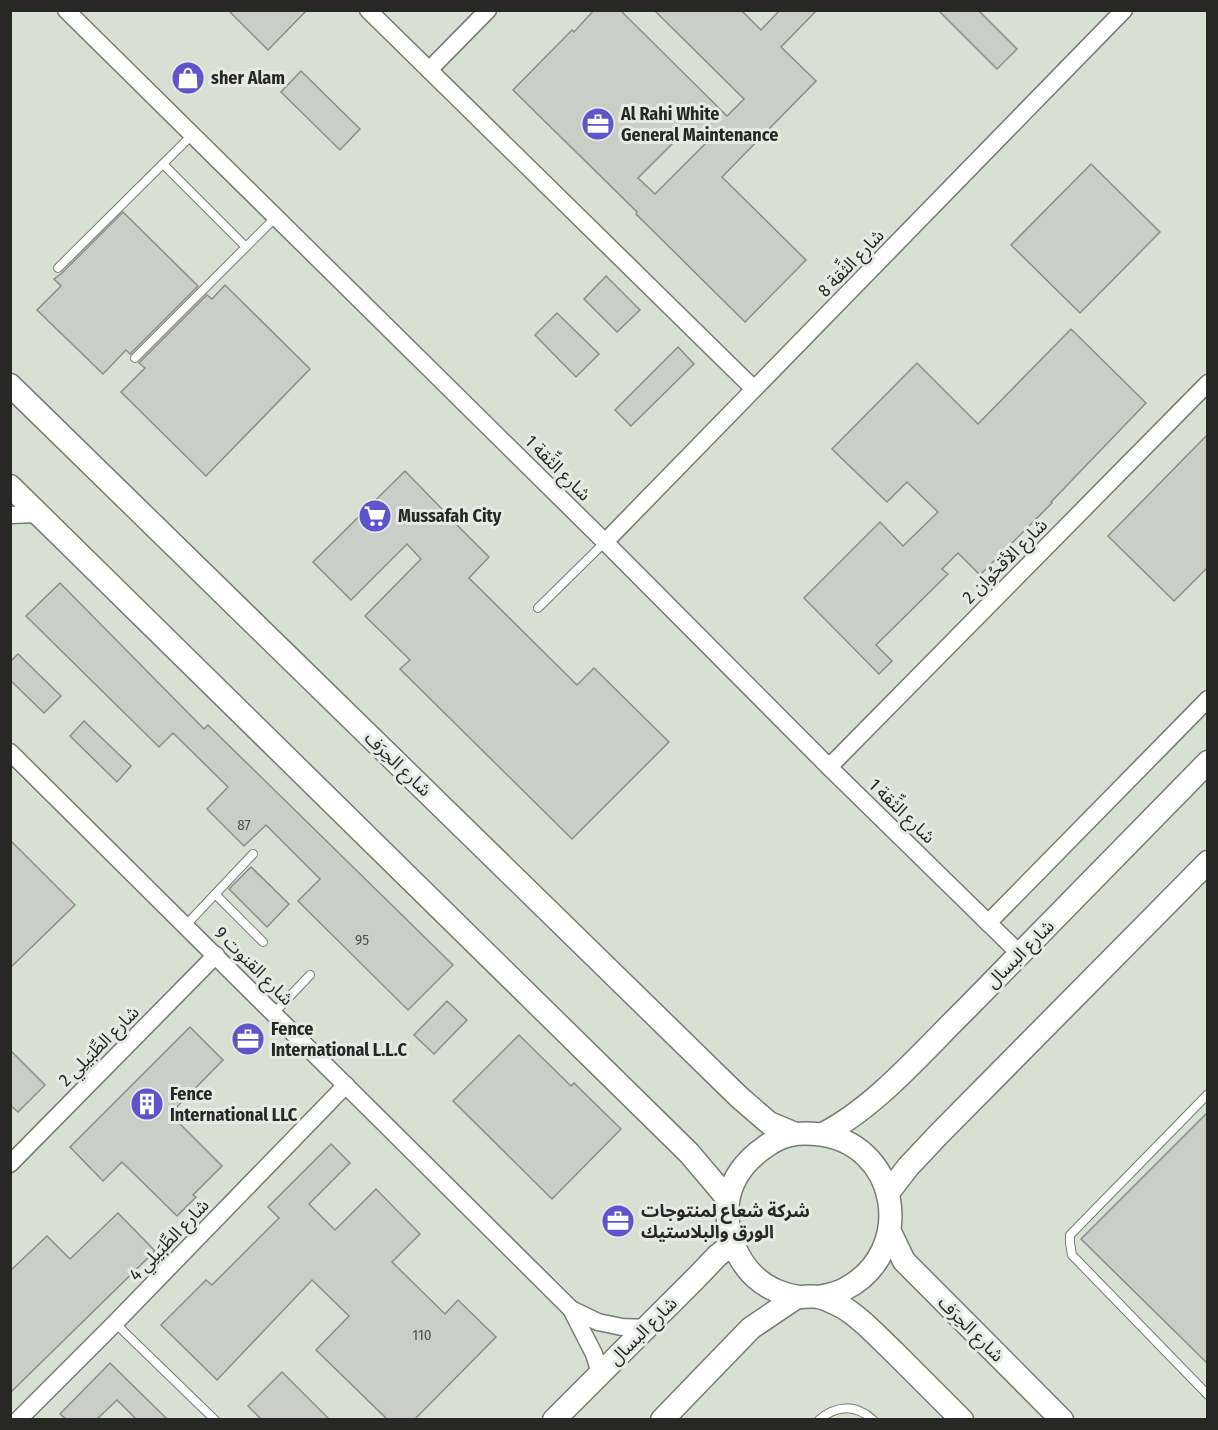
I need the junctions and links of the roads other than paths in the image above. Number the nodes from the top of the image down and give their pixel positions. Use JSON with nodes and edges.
{"nodes":[{"id":1,"x":66,"y":10,"type":"edge"},
{"id":2,"x":368,"y":10,"type":"edge"},
{"id":3,"x":488,"y":10,"type":"edge"},
{"id":4,"x":1124,"y":10,"type":"edge"},
{"id":5,"x":429,"y":70,"type":"junction"},
{"id":6,"x":192,"y":135,"type":"junction"},
{"id":7,"x":163,"y":164,"type":"junction"},
{"id":8,"x":276,"y":217,"type":"junction"},
{"id":9,"x":246,"y":247,"type":"junction"},
{"id":10,"x":58,"y":268,"type":"dead end"},
{"id":11,"x":135,"y":358,"type":"dead end"},
{"id":12,"x":1208,"y":383,"type":"edge"},
{"id":13,"x":10,"y":385,"type":"edge"},
{"id":14,"x":754,"y":389,"type":"junction"},
{"id":15,"x":10,"y":486,"type":"edge"},
{"id":16,"x":39,"y":514,"type":"junction"},
{"id":17,"x":10,"y":515,"type":"edge"},
{"id":18,"x":605,"y":542,"type":"junction"},
{"id":19,"x":538,"y":608,"type":"dead end"},
{"id":20,"x":1208,"y":699,"type":"edge"},
{"id":21,"x":10,"y":752,"type":"edge"},
{"id":22,"x":1208,"y":762,"type":"edge"},
{"id":23,"x":830,"y":767,"type":"junction"},
{"id":24,"x":253,"y":854,"type":"dead end"},
{"id":25,"x":1208,"y":862,"type":"edge"},
{"id":26,"x":215,"y":894,"type":"junction"},
{"id":27,"x":988,"y":923,"type":"junction"},
{"id":28,"x":186,"y":925,"type":"junction"},
{"id":29,"x":263,"y":942,"type":"dead end"},
{"id":30,"x":1020,"y":954,"type":"junction"},
{"id":31,"x":216,"y":955,"type":"junction"},
{"id":32,"x":310,"y":975,"type":"dead end"},
{"id":33,"x":274,"y":1012,"type":"junction"},
{"id":34,"x":346,"y":1085,"type":"junction"},
{"id":35,"x":1208,"y":1094,"type":"edge"},
{"id":36,"x":793,"y":1133,"type":"junction"},
{"id":37,"x":823,"y":1134,"type":"junction"},
{"id":38,"x":10,"y":1164,"type":"edge"},
{"id":39,"x":888,"y":1193,"type":"junction"},
{"id":40,"x":728,"y":1199,"type":"junction"},
{"id":41,"x":890,"y":1232,"type":"junction"},
{"id":42,"x":732,"y":1244,"type":"junction"},
{"id":43,"x":808,"y":1297,"type":"junction"},
{"id":44,"x":571,"y":1310,"type":"junction"},
{"id":45,"x":115,"y":1323,"type":"junction"},
{"id":46,"x":646,"y":1328,"type":"junction"},
{"id":47,"x":600,"y":1373,"type":"junction"},
{"id":48,"x":1208,"y":1395,"type":"edge"},
{"id":49,"x":18,"y":1419,"type":"edge"},
{"id":50,"x":215,"y":1419,"type":"edge"},
{"id":51,"x":554,"y":1419,"type":"edge"},
{"id":52,"x":662,"y":1419,"type":"edge"},
{"id":53,"x":819,"y":1419,"type":"edge"},
{"id":54,"x":873,"y":1419,"type":"edge"},
{"id":55,"x":962,"y":1419,"type":"edge"},
{"id":56,"x":1062,"y":1419,"type":"edge"}],
"edges":[{"from":1,"to":6,"type":"street","name":"شارع الثِّقة 1"},
{"from":2,"to":5,"type":"street"},
{"from":3,"to":5,"type":"street"},
{"from":4,"to":14,"type":"street","name":"شارع الثِّقة 8"},
{"from":5,"to":14,"type":"street"},
{"from":6,"to":7,"type":"lane"},
{"from":6,"to":8,"type":"street","name":"شارع الثِّقة 1"},
{"from":7,"to":9,"type":"lane"},
{"from":7,"to":10,"type":"lane"},
{"from":8,"to":9,"type":"lane"},
{"from":8,"to":18,"type":"street","name":"شارع الثِّقة 1"},
{"from":9,"to":11,"type":"lane"},
{"from":12,"to":23,"type":"street","name":"شارع الأقحُوان 2"},
{"from":13,"to":36,"type":"street","name":"شارع الحِرَف"},
{"from":14,"to":18,"type":"street","name":"شارع الثِّقة 8"},
{"from":15,"to":16,"type":"street"},
{"from":16,"to":17,"type":"street"},
{"from":16,"to":40,"type":"street"},
{"from":18,"to":19,"type":"lane"},
{"from":18,"to":23,"type":"street","name":"شارع الثِّقة 1"},
{"from":20,"to":27,"type":"street"},
{"from":21,"to":28,"type":"street","name":"شارع القنوت 9"},
{"from":22,"to":30,"type":"street","name":"شارع البسال"},
{"from":23,"to":27,"type":"street","name":"شارع الثِّقة 1"},
{"from":24,"to":26,"type":"lane"},
{"from":25,"to":39,"type":"street"},
{"from":26,"to":28,"type":"lane"},
{"from":26,"to":29,"type":"lane"},
{"from":27,"to":30,"type":"street","name":"شارع الثِّقة 1"},
{"from":28,"to":31,"type":"street","name":"شارع القنوت 9"},
{"from":30,"to":37,"type":"street","name":"شارع البسال"},
{"from":31,"to":33,"type":"street","name":"شارع القنوت 9"},
{"from":31,"to":38,"type":"street","name":"شارع الطِّبَيلِي 2"},
{"from":32,"to":33,"type":"lane"},
{"from":33,"to":34,"type":"street","name":"شارع القنوت 9"},
{"from":34,"to":44,"type":"street","name":"شارع القنوت 9"},
{"from":34,"to":45,"type":"street","name":"شارع الطِّبَيلِي 4"},
{"from":35,"to":48,"type":"lane"},
{"from":36,"to":37,"type":"street"},
{"from":36,"to":40,"type":"street"},
{"from":37,"to":39,"type":"street"},
{"from":39,"to":41,"type":"street"},
{"from":40,"to":42,"type":"street"},
{"from":41,"to":43,"type":"street"},
{"from":41,"to":56,"type":"street","name":"شارع الحِرَف"},
{"from":42,"to":43,"type":"street"},
{"from":42,"to":46,"type":"street","name":"شارع البسال"},
{"from":43,"to":52,"type":"street"},
{"from":43,"to":55,"type":"street"},
{"from":44,"to":46,"type":"street","name":"شارع القنوت 9"},
{"from":44,"to":47,"type":"street","name":"شارع القنوت 9"},
{"from":45,"to":49,"type":"street","name":"شارع الطِّبَيلِي 4"},
{"from":45,"to":50,"type":"lane"},
{"from":46,"to":47,"type":"street","name":"شارع البسال"},
{"from":47,"to":51,"type":"street","name":"شارع البسال"},
{"from":53,"to":54,"type":"lane"}]}
